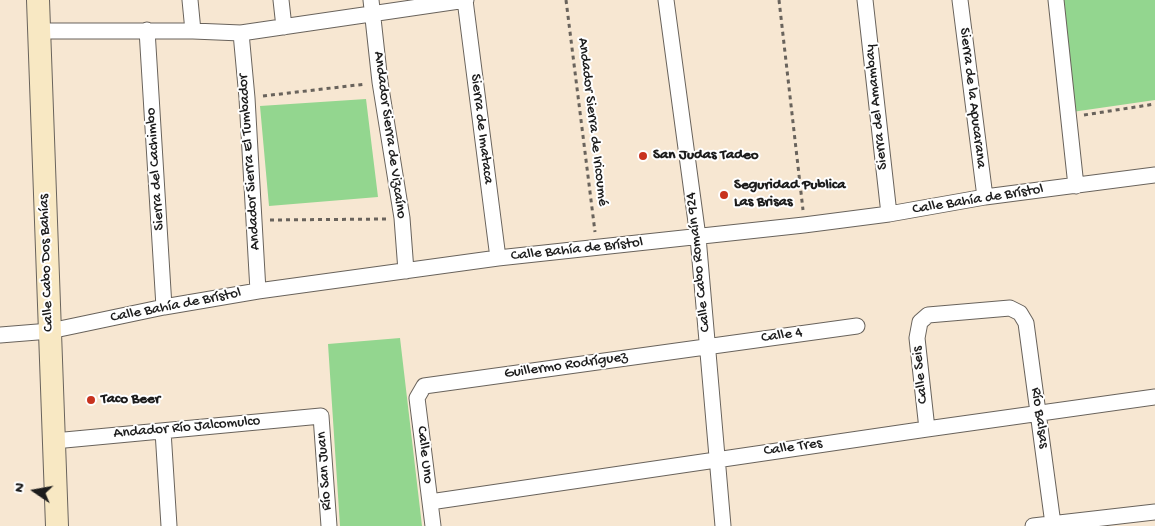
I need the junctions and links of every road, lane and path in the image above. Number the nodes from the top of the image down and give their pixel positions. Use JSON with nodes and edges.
{"nodes":[{"id":1,"x":38,"y":0,"type":"edge"},
{"id":2,"x":190,"y":0,"type":"edge"},
{"id":3,"x":280,"y":0,"type":"edge"},
{"id":4,"x":465,"y":0,"type":"edge"},
{"id":5,"x":566,"y":0,"type":"edge"},
{"id":6,"x":666,"y":0,"type":"edge"},
{"id":7,"x":779,"y":0,"type":"edge"},
{"id":8,"x":865,"y":0,"type":"edge"},
{"id":9,"x":960,"y":0,"type":"edge"},
{"id":10,"x":1056,"y":0,"type":"edge"},
{"id":11,"x":372,"y":6,"type":"edge"},
{"id":12,"x":284,"y":27,"type":"junction"},
{"id":13,"x":147,"y":30,"type":"junction"},
{"id":14,"x":39,"y":31,"type":"junction"},
{"id":15,"x":193,"y":31,"type":"junction"},
{"id":16,"x":241,"y":33,"type":"junction"},
{"id":17,"x":380,"y":82,"type":"junction"},
{"id":18,"x":247,"y":98,"type":"junction"},
{"id":19,"x":1155,"y":104,"type":"edge"},
{"id":20,"x":1069,"y":118,"type":"junction"},
{"id":21,"x":1155,"y":175,"type":"edge"},
{"id":22,"x":1076,"y":186,"type":"junction"},
{"id":23,"x":985,"y":197,"type":"junction"},
{"id":24,"x":889,"y":214,"type":"junction"},
{"id":25,"x":402,"y":218,"type":"junction"},
{"id":26,"x":255,"y":220,"type":"junction"},
{"id":27,"x":804,"y":226,"type":"junction"},
{"id":28,"x":698,"y":237,"type":"junction"},
{"id":29,"x":596,"y":247,"type":"junction"},
{"id":30,"x":498,"y":258,"type":"junction"},
{"id":31,"x":406,"y":270,"type":"junction"},
{"id":32,"x":258,"y":291,"type":"junction"},
{"id":33,"x":164,"y":307,"type":"junction"},
{"id":34,"x":920,"y":322,"type":"joint"},
{"id":35,"x":857,"y":326,"type":"dead end"},
{"id":36,"x":50,"y":331,"type":"junction"},
{"id":37,"x":0,"y":335,"type":"edge"},
{"id":38,"x":708,"y":347,"type":"junction"},
{"id":39,"x":424,"y":386,"type":"joint"},
{"id":40,"x":1155,"y":397,"type":"edge"},
{"id":41,"x":1039,"y":414,"type":"junction"},
{"id":42,"x":321,"y":416,"type":"joint"},
{"id":43,"x":927,"y":428,"type":"junction"},
{"id":44,"x":163,"y":431,"type":"junction"},
{"id":45,"x":54,"y":441,"type":"junction"},
{"id":46,"x":717,"y":460,"type":"junction"},
{"id":47,"x":430,"y":502,"type":"junction"},
{"id":48,"x":1155,"y":512,"type":"edge"},
{"id":49,"x":1053,"y":524,"type":"junction"},
{"id":50,"x":57,"y":526,"type":"edge"},
{"id":51,"x":169,"y":526,"type":"edge"},
{"id":52,"x":330,"y":526,"type":"edge"},
{"id":53,"x":433,"y":526,"type":"edge"},
{"id":54,"x":723,"y":526,"type":"edge"},
{"id":55,"x":1034,"y":526,"type":"edge"}],
"edges":[{"from":1,"to":14,"type":"main road","name":"Calle Cabo Dos Bahías"},
{"from":2,"to":15,"type":"street"},
{"from":3,"to":12,"type":"street"},
{"from":4,"to":11,"type":"street"},
{"from":4,"to":30,"type":"street","name":"Sierra de Imataca"},
{"from":5,"to":29,"type":"path","name":"Andador Sierra de Iricoumé"},
{"from":6,"to":28,"type":"street","name":"Calle Cabo Romaín 924"},
{"from":7,"to":27,"type":"path"},
{"from":8,"to":24,"type":"street","name":"Sierra del Amambay"},
{"from":9,"to":23,"type":"street","name":"Sierra de la Apucarana"},
{"from":10,"to":20,"type":"street"},
{"from":11,"to":12,"type":"street"},
{"from":11,"to":17,"type":"street","name":"Andador Sierra de Vizcaíno"},
{"from":12,"to":16,"type":"street"},
{"from":13,"to":14,"type":"street"},
{"from":13,"to":15,"type":"street"},
{"from":13,"to":33,"type":"street","name":"Sierra del Cachimbo"},
{"from":14,"to":36,"type":"main road","name":"Calle Cabo Dos Bahías"},
{"from":15,"to":16,"type":"street"},
{"from":16,"to":18,"type":"street","name":"Andador Sierra El Tumbador"},
{"from":17,"to":18,"type":"path"},
{"from":17,"to":25,"type":"street","name":"Andador Sierra de Vizcaíno"},
{"from":18,"to":26,"type":"street","name":"Andador Sierra El Tumbador"},
{"from":19,"to":20,"type":"path"},
{"from":20,"to":22,"type":"street"},
{"from":21,"to":22,"type":"street","name":"Calle Bahía de Brístol"},
{"from":22,"to":23,"type":"street","name":"Calle Bahía de Brístol"},
{"from":23,"to":24,"type":"street","name":"Calle Bahía de Brístol"},
{"from":24,"to":27,"type":"street","name":"Calle Bahía de Brístol"},
{"from":25,"to":26,"type":"path"},
{"from":25,"to":31,"type":"street","name":"Andador Sierra de Vizcaíno"},
{"from":26,"to":32,"type":"street","name":"Andador Sierra El Tumbador"},
{"from":27,"to":28,"type":"street","name":"Calle Bahía de Brístol"},
{"from":28,"to":29,"type":"street","name":"Calle Bahía de Brístol"},
{"from":28,"to":38,"type":"street","name":"Calle Cabo Romaín 924"},
{"from":29,"to":30,"type":"street","name":"Calle Bahía de Brístol"},
{"from":30,"to":31,"type":"street","name":"Calle Bahía de Brístol"},
{"from":31,"to":32,"type":"street","name":"Calle Bahía de Brístol"},
{"from":32,"to":33,"type":"street","name":"Calle Bahía de Brístol"},
{"from":33,"to":36,"type":"street","name":"Calle Bahía de Brístol"},
{"from":34,"to":41,"type":"street","name":"Río Balsas"},
{"from":34,"to":43,"type":"street","name":"Calle Seis"},
{"from":35,"to":38,"type":"street","name":"Calle 4"},
{"from":36,"to":37,"type":"street","name":"Calle Bahía de Brístol"},
{"from":36,"to":45,"type":"main road","name":"Calle Cabo Dos Bahías"},
{"from":38,"to":39,"type":"street","name":"Guillermo Rodríguez"},
{"from":38,"to":46,"type":"street","name":"Calle Cabo Romaín 924"},
{"from":39,"to":47,"type":"street","name":"Calle Uno"},
{"from":40,"to":41,"type":"street","name":"Calle Tres"},
{"from":41,"to":43,"type":"street","name":"Calle Tres"},
{"from":41,"to":49,"type":"street","name":"Río Balsas"},
{"from":42,"to":44,"type":"street","name":"Andador Río Jalcomulco"},
{"from":42,"to":52,"type":"street","name":"Río San Juan"},
{"from":43,"to":46,"type":"street","name":"Calle Tres"},
{"from":44,"to":45,"type":"street","name":"Andador Río Jalcomulco"},
{"from":44,"to":51,"type":"street"},
{"from":45,"to":50,"type":"main road","name":"Calle Cabo Dos Bahías"},
{"from":46,"to":47,"type":"street","name":"Calle Tres"},
{"from":46,"to":54,"type":"street","name":"Calle Cabo Romaín 924"},
{"from":47,"to":53,"type":"street","name":"Calle Uno"},
{"from":48,"to":49,"type":"street"},
{"from":49,"to":55,"type":"street"}]}
